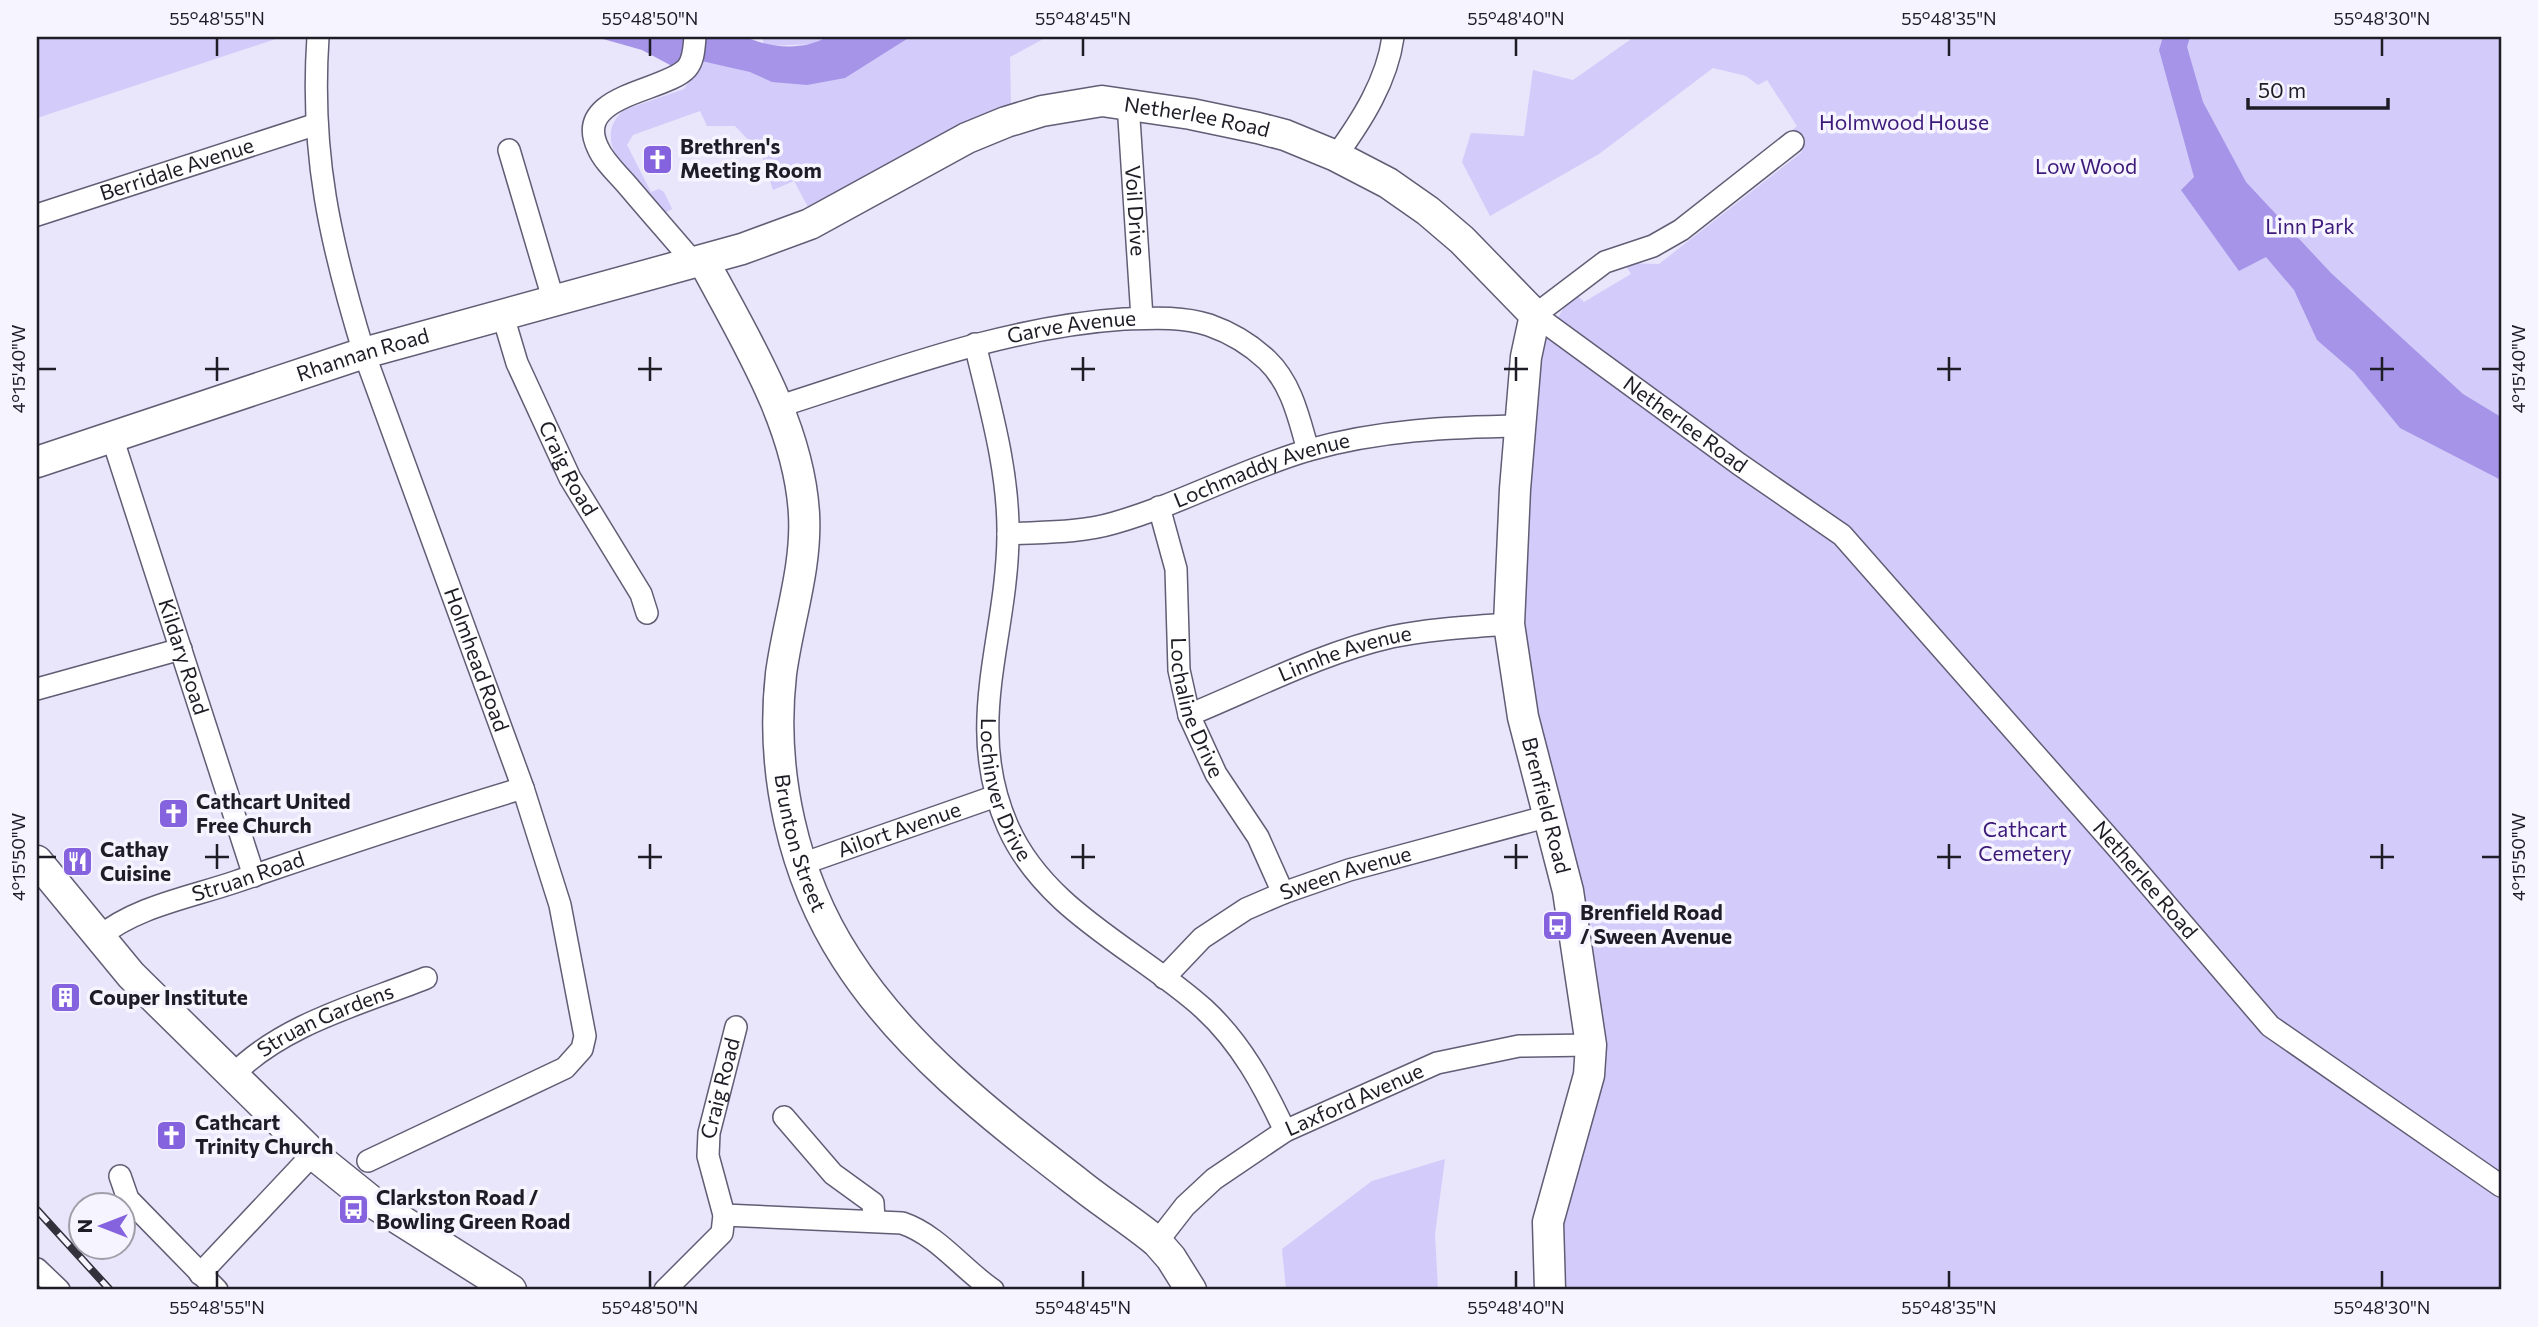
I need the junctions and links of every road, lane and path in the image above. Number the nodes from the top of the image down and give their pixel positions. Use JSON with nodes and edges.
{"nodes":[{"id":1,"x":318,"y":37,"type":"edge"},
{"id":2,"x":695,"y":37,"type":"edge"},
{"id":3,"x":1393,"y":37,"type":"edge"},
{"id":4,"x":1128,"y":103,"type":"junction"},
{"id":5,"x":317,"y":124,"type":"junction"},
{"id":6,"x":1793,"y":142,"type":"dead end"},
{"id":7,"x":509,"y":150,"type":"dead end"},
{"id":8,"x":1336,"y":156,"type":"junction"},
{"id":9,"x":37,"y":215,"type":"edge"},
{"id":10,"x":699,"y":263,"type":"junction"},
{"id":11,"x":554,"y":302,"type":"junction"},
{"id":12,"x":1535,"y":315,"type":"junction"},
{"id":13,"x":502,"y":316,"type":"junction"},
{"id":14,"x":1142,"y":318,"type":"junction"},
{"id":15,"x":975,"y":344,"type":"junction"},
{"id":16,"x":364,"y":353,"type":"junction"},
{"id":17,"x":776,"y":407,"type":"junction"},
{"id":18,"x":1521,"y":426,"type":"junction"},
{"id":19,"x":112,"y":438,"type":"junction"},
{"id":20,"x":1308,"y":450,"type":"junction"},
{"id":21,"x":37,"y":462,"type":"edge"},
{"id":22,"x":1159,"y":507,"type":"junction"},
{"id":23,"x":1008,"y":534,"type":"junction"},
{"id":24,"x":647,"y":613,"type":"dead end"},
{"id":25,"x":1509,"y":624,"type":"junction"},
{"id":26,"x":181,"y":649,"type":"junction"},
{"id":27,"x":37,"y":689,"type":"edge"},
{"id":28,"x":1189,"y":715,"type":"junction"},
{"id":29,"x":523,"y":788,"type":"junction"},
{"id":30,"x":996,"y":796,"type":"junction"},
{"id":31,"x":1549,"y":816,"type":"junction"},
{"id":32,"x":37,"y":861,"type":"edge"},
{"id":33,"x":802,"y":864,"type":"junction"},
{"id":34,"x":254,"y":876,"type":"junction"},
{"id":35,"x":1283,"y":893,"type":"junction"},
{"id":36,"x":99,"y":938,"type":"junction"},
{"id":37,"x":426,"y":978,"type":"dead end"},
{"id":38,"x":1164,"y":978,"type":"junction"},
{"id":39,"x":736,"y":1027,"type":"dead end"},
{"id":40,"x":1591,"y":1045,"type":"junction"},
{"id":41,"x":232,"y":1076,"type":"junction"},
{"id":42,"x":784,"y":1117,"type":"dead end"},
{"id":43,"x":1285,"y":1131,"type":"junction"},
{"id":44,"x":313,"y":1154,"type":"junction"},
{"id":45,"x":368,"y":1161,"type":"dead end"},
{"id":46,"x":120,"y":1175,"type":"dead end"},
{"id":47,"x":2501,"y":1186,"type":"edge"},
{"id":48,"x":123,"y":1190,"type":"edge"},
{"id":49,"x":136,"y":1213,"type":"edge"},
{"id":50,"x":724,"y":1215,"type":"junction"},
{"id":51,"x":874,"y":1219,"type":"junction"},
{"id":52,"x":1157,"y":1242,"type":"junction"},
{"id":53,"x":37,"y":1269,"type":"edge"},
{"id":54,"x":200,"y":1274,"type":"junction"},
{"id":55,"x":59,"y":1290,"type":"edge"},
{"id":56,"x":217,"y":1290,"type":"edge"},
{"id":57,"x":511,"y":1290,"type":"edge"},
{"id":58,"x":665,"y":1290,"type":"edge"},
{"id":59,"x":993,"y":1290,"type":"edge"},
{"id":60,"x":1191,"y":1290,"type":"edge"},
{"id":61,"x":1550,"y":1290,"type":"edge"}],
"edges":[{"from":1,"to":5,"type":"street","name":"Holmhead Road"},
{"from":2,"to":10,"type":"street"},
{"from":3,"to":8,"type":"street"},
{"from":4,"to":8,"type":"street","name":"Netherlee Road"},
{"from":4,"to":10,"type":"street","name":"Netherlee Road"},
{"from":4,"to":14,"type":"street","name":"Voil Drive"},
{"from":5,"to":9,"type":"street","name":"Berridale Avenue"},
{"from":5,"to":16,"type":"street","name":"Holmhead Road"},
{"from":6,"to":12,"type":"street"},
{"from":7,"to":11,"type":"street"},
{"from":8,"to":12,"type":"street","name":"Netherlee Road"},
{"from":10,"to":11,"type":"street","name":"Rhannan Road"},
{"from":10,"to":17,"type":"street","name":"Brunton Street"},
{"from":11,"to":13,"type":"street","name":"Rhannan Road"},
{"from":12,"to":18,"type":"street","name":"Brenfield Road"},
{"from":12,"to":47,"type":"street","name":"Netherlee Road"},
{"from":13,"to":16,"type":"street","name":"Rhannan Road"},
{"from":13,"to":24,"type":"street","name":"Craig Road"},
{"from":14,"to":15,"type":"street","name":"Garve Avenue"},
{"from":14,"to":20,"type":"street","name":"Garve Avenue"},
{"from":15,"to":17,"type":"street","name":"Garve Avenue"},
{"from":15,"to":23,"type":"street","name":"Lochinver Drive"},
{"from":16,"to":19,"type":"street","name":"Rhannan Road"},
{"from":16,"to":29,"type":"street","name":"Holmhead Road"},
{"from":17,"to":33,"type":"street","name":"Brunton Street"},
{"from":18,"to":20,"type":"street","name":"Lochmaddy Avenue"},
{"from":18,"to":25,"type":"street","name":"Brenfield Road"},
{"from":19,"to":21,"type":"street","name":"Rhannan Road"},
{"from":19,"to":26,"type":"street","name":"Kildary Road"},
{"from":20,"to":22,"type":"street","name":"Lochmaddy Avenue"},
{"from":22,"to":23,"type":"street","name":"Lochmaddy Avenue"},
{"from":22,"to":28,"type":"street","name":"Lochaline Drive"},
{"from":23,"to":30,"type":"street","name":"Lochinver Drive"},
{"from":25,"to":28,"type":"street","name":"Linnhe Avenue"},
{"from":25,"to":31,"type":"street","name":"Brenfield Road"},
{"from":26,"to":27,"type":"street"},
{"from":26,"to":34,"type":"street","name":"Kildary Road"},
{"from":28,"to":35,"type":"street","name":"Lochaline Drive"},
{"from":29,"to":34,"type":"street","name":"Struan Road"},
{"from":29,"to":45,"type":"street","name":"Holmhead Road"},
{"from":30,"to":33,"type":"street","name":"Ailort Avenue"},
{"from":30,"to":38,"type":"street","name":"Lochinver Drive"},
{"from":31,"to":35,"type":"street","name":"Sween Avenue"},
{"from":31,"to":40,"type":"street","name":"Brenfield Road"},
{"from":32,"to":36,"type":"street"},
{"from":33,"to":52,"type":"street","name":"Brunton Street"},
{"from":34,"to":36,"type":"street","name":"Struan Road"},
{"from":35,"to":38,"type":"street","name":"Sween Avenue"},
{"from":36,"to":41,"type":"street"},
{"from":37,"to":41,"type":"street","name":"Struan Gardens"},
{"from":38,"to":43,"type":"street","name":"Lochinver Drive"},
{"from":39,"to":50,"type":"street","name":"Craig Road"},
{"from":40,"to":43,"type":"street","name":"Laxford Avenue"},
{"from":40,"to":61,"type":"street","name":"Brenfield Road"},
{"from":41,"to":44,"type":"street"},
{"from":42,"to":51,"type":"street"},
{"from":43,"to":52,"type":"street","name":"Laxford Avenue"},
{"from":44,"to":54,"type":"street"},
{"from":44,"to":57,"type":"street"},
{"from":46,"to":48,"type":"street"},
{"from":49,"to":54,"type":"street"},
{"from":50,"to":51,"type":"street"},
{"from":50,"to":58,"type":"street"},
{"from":51,"to":59,"type":"street"},
{"from":52,"to":60,"type":"street","name":"Brunton Street"},
{"from":53,"to":55,"type":"street"},
{"from":54,"to":56,"type":"street"}]}
